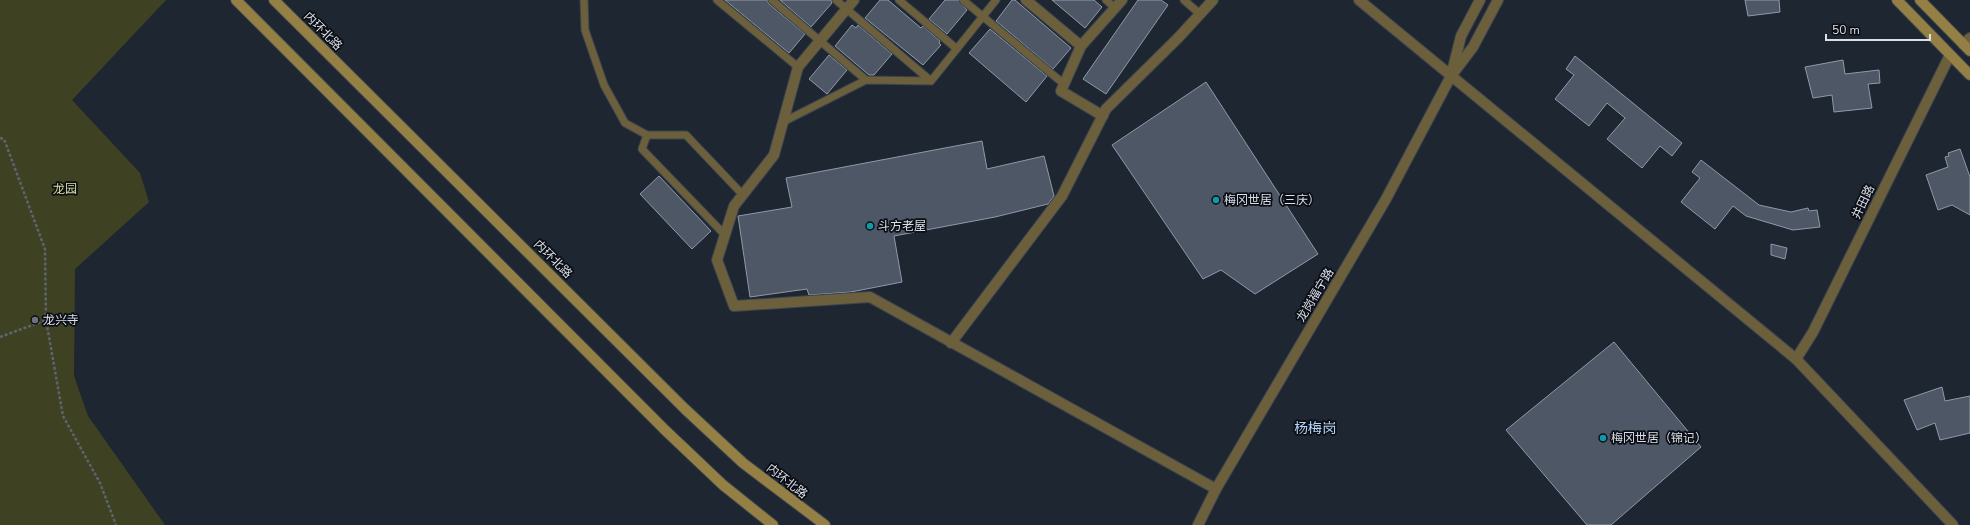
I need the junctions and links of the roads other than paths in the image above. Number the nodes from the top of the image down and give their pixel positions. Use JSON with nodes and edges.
{"nodes":[{"id":1,"x":236,"y":0,"type":"edge"},
{"id":2,"x":274,"y":0,"type":"edge"},
{"id":3,"x":584,"y":0,"type":"edge"},
{"id":4,"x":717,"y":0,"type":"edge"},
{"id":5,"x":772,"y":0,"type":"edge"},
{"id":6,"x":836,"y":0,"type":"edge"},
{"id":7,"x":854,"y":0,"type":"edge"},
{"id":8,"x":899,"y":0,"type":"edge"},
{"id":9,"x":963,"y":0,"type":"edge"},
{"id":10,"x":996,"y":0,"type":"edge"},
{"id":11,"x":1026,"y":0,"type":"edge"},
{"id":12,"x":1106,"y":0,"type":"edge"},
{"id":13,"x":1184,"y":0,"type":"edge"},
{"id":14,"x":1212,"y":0,"type":"edge"},
{"id":15,"x":1359,"y":0,"type":"edge"},
{"id":16,"x":1480,"y":0,"type":"edge"},
{"id":17,"x":1498,"y":0,"type":"edge"},
{"id":18,"x":1897,"y":0,"type":"edge"},
{"id":19,"x":1920,"y":0,"type":"edge"},
{"id":20,"x":1119,"y":4,"type":"edge"},
{"id":21,"x":847,"y":9,"type":"junction"},
{"id":22,"x":1200,"y":14,"type":"junction"},
{"id":23,"x":983,"y":16,"type":"junction"},
{"id":24,"x":820,"y":41,"type":"junction"},
{"id":25,"x":1968,"y":44,"type":"edge"},
{"id":26,"x":1081,"y":46,"type":"junction"},
{"id":27,"x":957,"y":49,"type":"junction"},
{"id":28,"x":1950,"y":55,"type":"junction"},
{"id":29,"x":798,"y":67,"type":"junction"},
{"id":30,"x":1970,"y":75,"type":"edge"},
{"id":31,"x":1451,"y":76,"type":"junction"},
{"id":32,"x":866,"y":80,"type":"junction"},
{"id":33,"x":931,"y":81,"type":"junction"},
{"id":34,"x":1064,"y":84,"type":"junction"},
{"id":35,"x":1103,"y":116,"type":"junction"},
{"id":36,"x":783,"y":122,"type":"junction"},
{"id":37,"x":647,"y":135,"type":"junction"},
{"id":38,"x":743,"y":195,"type":"junction"},
{"id":39,"x":725,"y":235,"type":"junction"},
{"id":40,"x":951,"y":343,"type":"junction"},
{"id":41,"x":1796,"y":359,"type":"junction"},
{"id":42,"x":1216,"y":489,"type":"junction"},
{"id":43,"x":773,"y":525,"type":"edge"},
{"id":44,"x":825,"y":525,"type":"edge"},
{"id":45,"x":1198,"y":525,"type":"edge"},
{"id":46,"x":1953,"y":525,"type":"edge"}],
"edges":[{"from":1,"to":43,"type":"main road"},
{"from":2,"to":44,"type":"main road","name":"内环北路"},
{"from":3,"to":37,"type":"lane"},
{"from":4,"to":29,"type":"lane"},
{"from":5,"to":24,"type":"lane"},
{"from":6,"to":21,"type":"lane"},
{"from":7,"to":21,"type":"street"},
{"from":8,"to":27,"type":"lane"},
{"from":9,"to":23,"type":"lane"},
{"from":10,"to":23,"type":"lane"},
{"from":11,"to":26,"type":"street"},
{"from":12,"to":20,"type":"lane"},
{"from":13,"to":22,"type":"lane"},
{"from":14,"to":22,"type":"street"},
{"from":15,"to":31,"type":"street"},
{"from":16,"to":31,"type":"street","name":"龙岗福宁路"},
{"from":17,"to":31,"type":"street","name":"龙岗福宁路"},
{"from":18,"to":28,"type":"main road"},
{"from":19,"to":25,"type":"main road"},
{"from":20,"to":26,"type":"street"},
{"from":21,"to":24,"type":"street"},
{"from":21,"to":33,"type":"lane"},
{"from":22,"to":35,"type":"street"},
{"from":23,"to":27,"type":"lane"},
{"from":23,"to":34,"type":"lane"},
{"from":24,"to":29,"type":"street"},
{"from":24,"to":32,"type":"lane"},
{"from":26,"to":34,"type":"street"},
{"from":27,"to":33,"type":"lane"},
{"from":28,"to":30,"type":"main road"},
{"from":28,"to":41,"type":"street","name":"井田路"},
{"from":29,"to":36,"type":"street"},
{"from":31,"to":41,"type":"street"},
{"from":31,"to":42,"type":"street","name":"龙岗福宁路"},
{"from":32,"to":33,"type":"lane"},
{"from":32,"to":36,"type":"lane"},
{"from":34,"to":35,"type":"street"},
{"from":35,"to":40,"type":"street"},
{"from":36,"to":38,"type":"street"},
{"from":37,"to":38,"type":"lane"},
{"from":37,"to":39,"type":"lane"},
{"from":38,"to":39,"type":"street"},
{"from":39,"to":40,"type":"street"},
{"from":40,"to":42,"type":"street"},
{"from":41,"to":46,"type":"street"},
{"from":42,"to":45,"type":"street","name":"龙岗福宁路"}]}
